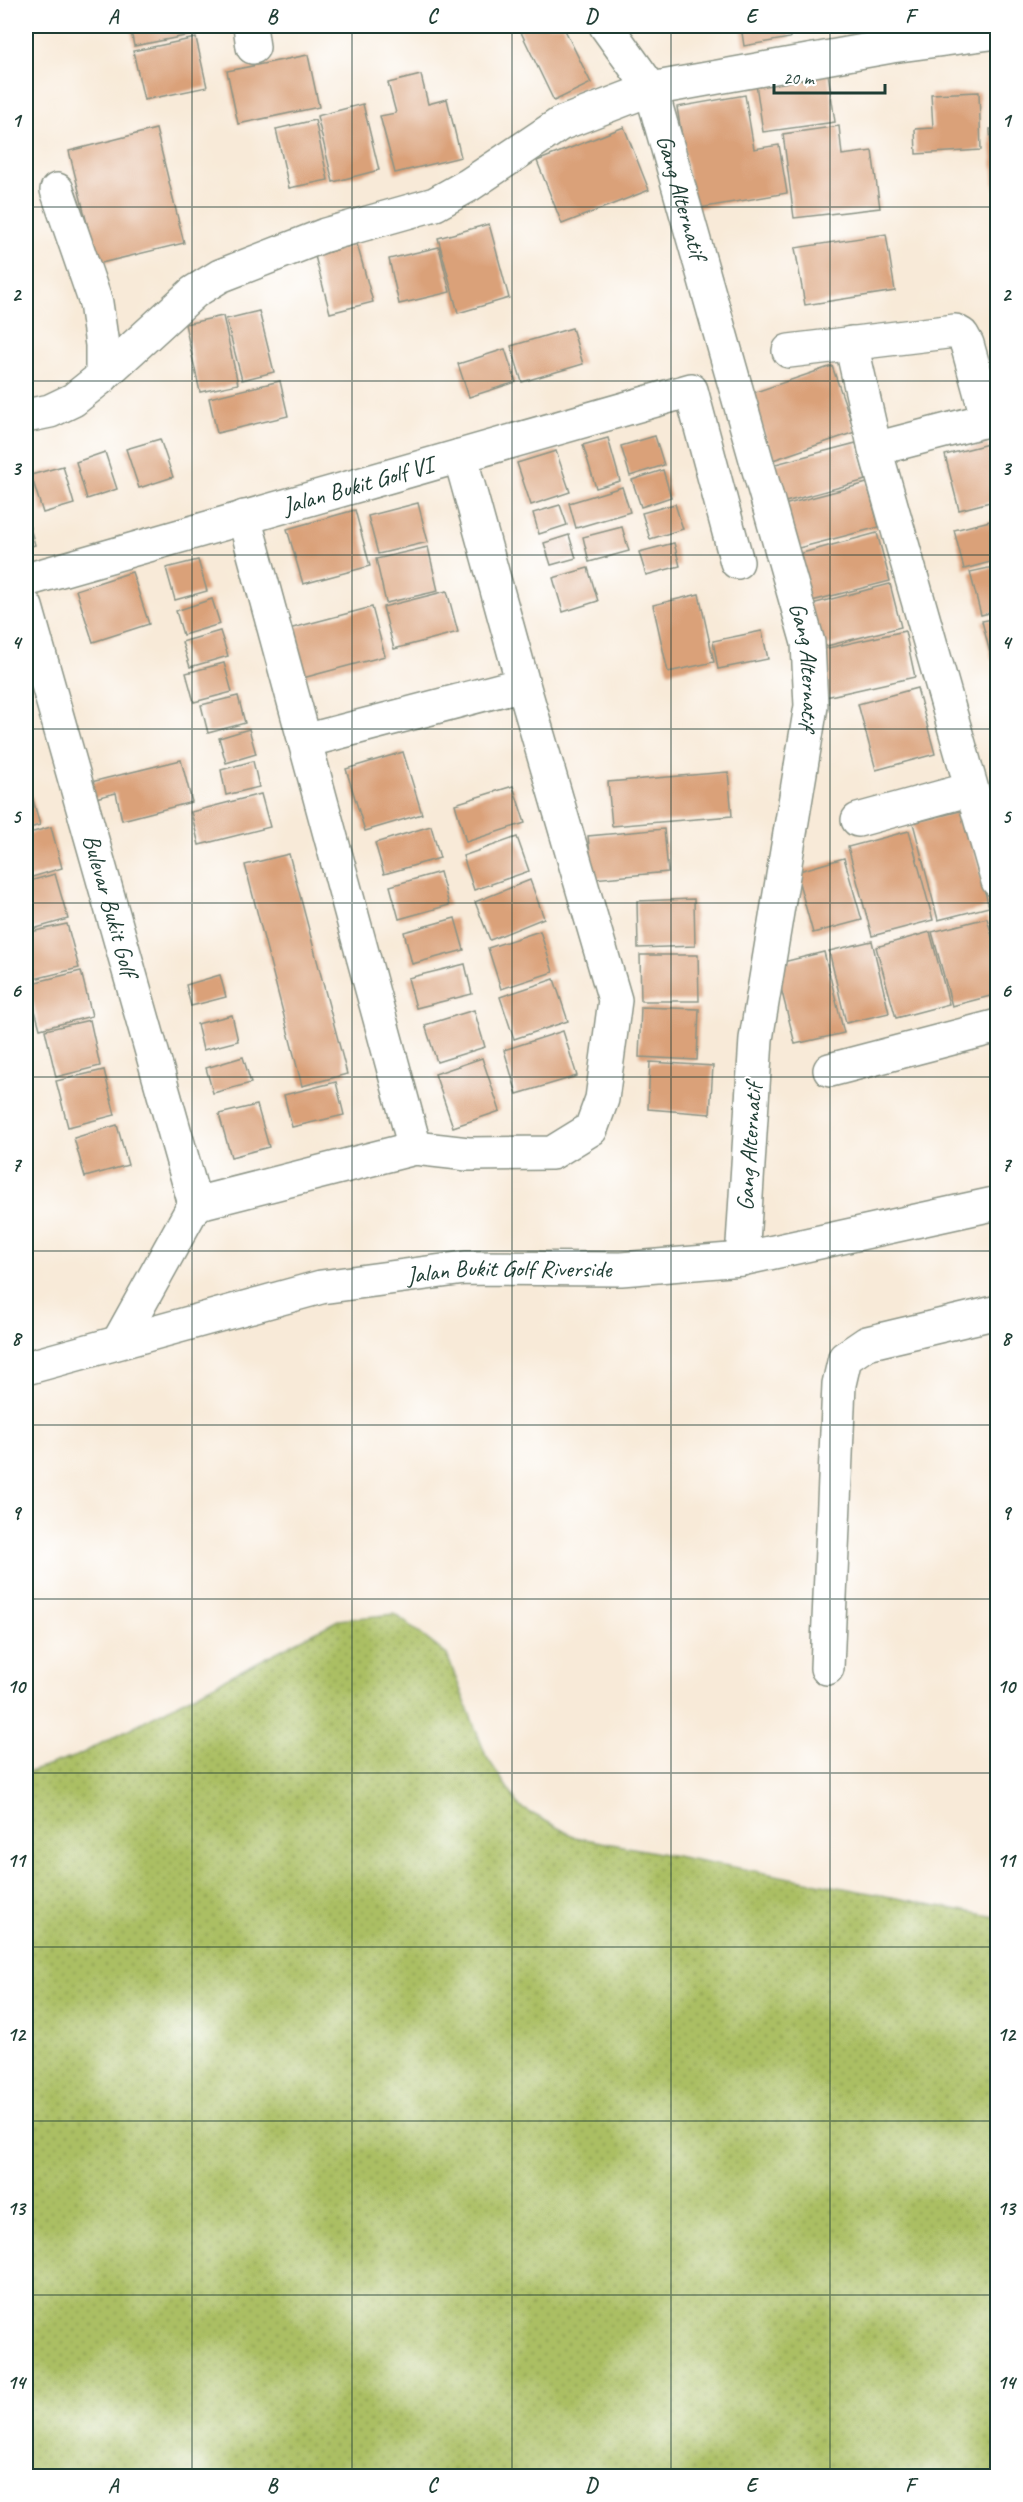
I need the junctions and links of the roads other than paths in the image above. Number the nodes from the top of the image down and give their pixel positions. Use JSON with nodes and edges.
{"nodes":[{"id":1,"x":606,"y":26,"type":"edge"},
{"id":2,"x":998,"y":32,"type":"edge"},
{"id":3,"x":892,"y":36,"type":"edge"},
{"id":4,"x":651,"y":89,"type":"junction"},
{"id":5,"x":57,"y":190,"type":"dead end"},
{"id":6,"x":851,"y":343,"type":"junction"},
{"id":7,"x":789,"y":351,"type":"dead end"},
{"id":8,"x":102,"y":376,"type":"junction"},
{"id":9,"x":26,"y":416,"type":"edge"},
{"id":10,"x":993,"y":419,"type":"edge"},
{"id":11,"x":875,"y":449,"type":"junction"},
{"id":12,"x":460,"y":456,"type":"junction"},
{"id":13,"x":244,"y":517,"type":"junction"},
{"id":14,"x":737,"y":562,"type":"dead end"},
{"id":15,"x":26,"y":580,"type":"edge"},
{"id":16,"x":26,"y":607,"type":"edge"},
{"id":17,"x":523,"y":684,"type":"junction"},
{"id":18,"x":305,"y":741,"type":"junction"},
{"id":19,"x":971,"y":789,"type":"junction"},
{"id":20,"x":858,"y":820,"type":"dead end"},
{"id":21,"x":998,"y":881,"type":"edge"},
{"id":22,"x":998,"y":1026,"type":"edge"},
{"id":23,"x":830,"y":1070,"type":"dead end"},
{"id":24,"x":415,"y":1148,"type":"junction"},
{"id":25,"x":998,"y":1203,"type":"edge"},
{"id":26,"x":195,"y":1204,"type":"junction"},
{"id":27,"x":742,"y":1260,"type":"junction"},
{"id":28,"x":998,"y":1312,"type":"edge"},
{"id":29,"x":119,"y":1341,"type":"junction"},
{"id":30,"x":26,"y":1368,"type":"edge"},
{"id":31,"x":827,"y":1668,"type":"dead end"}],
"edges":[{"from":1,"to":4,"type":"street","name":"Gang Alternatif"},
{"from":2,"to":3,"type":"street"},
{"from":3,"to":4,"type":"street"},
{"from":4,"to":8,"type":"street"},
{"from":4,"to":27,"type":"street","name":"Gang Alternatif"},
{"from":5,"to":8,"type":"street"},
{"from":6,"to":7,"type":"street"},
{"from":6,"to":10,"type":"street"},
{"from":6,"to":11,"type":"street"},
{"from":8,"to":9,"type":"street"},
{"from":10,"to":11,"type":"street"},
{"from":11,"to":19,"type":"street"},
{"from":12,"to":13,"type":"street","name":"Jalan Bukit Golf VI"},
{"from":12,"to":14,"type":"street","name":"Jalan Bukit Golf VI"},
{"from":12,"to":17,"type":"street"},
{"from":13,"to":15,"type":"street","name":"Jalan Bukit Golf VI"},
{"from":13,"to":18,"type":"street"},
{"from":16,"to":26,"type":"street","name":"Bulevar Bukit Golf"},
{"from":17,"to":18,"type":"street"},
{"from":17,"to":24,"type":"street"},
{"from":18,"to":24,"type":"street"},
{"from":19,"to":20,"type":"street"},
{"from":19,"to":21,"type":"street"},
{"from":22,"to":23,"type":"street"},
{"from":24,"to":26,"type":"street"},
{"from":25,"to":27,"type":"street","name":"Jalan Bukit Golf Riverside"},
{"from":26,"to":29,"type":"street"},
{"from":27,"to":29,"type":"street","name":"Jalan Bukit Golf Riverside"},
{"from":28,"to":31,"type":"street"},
{"from":29,"to":30,"type":"street","name":"Jalan Bukit Golf Riverside"}]}
